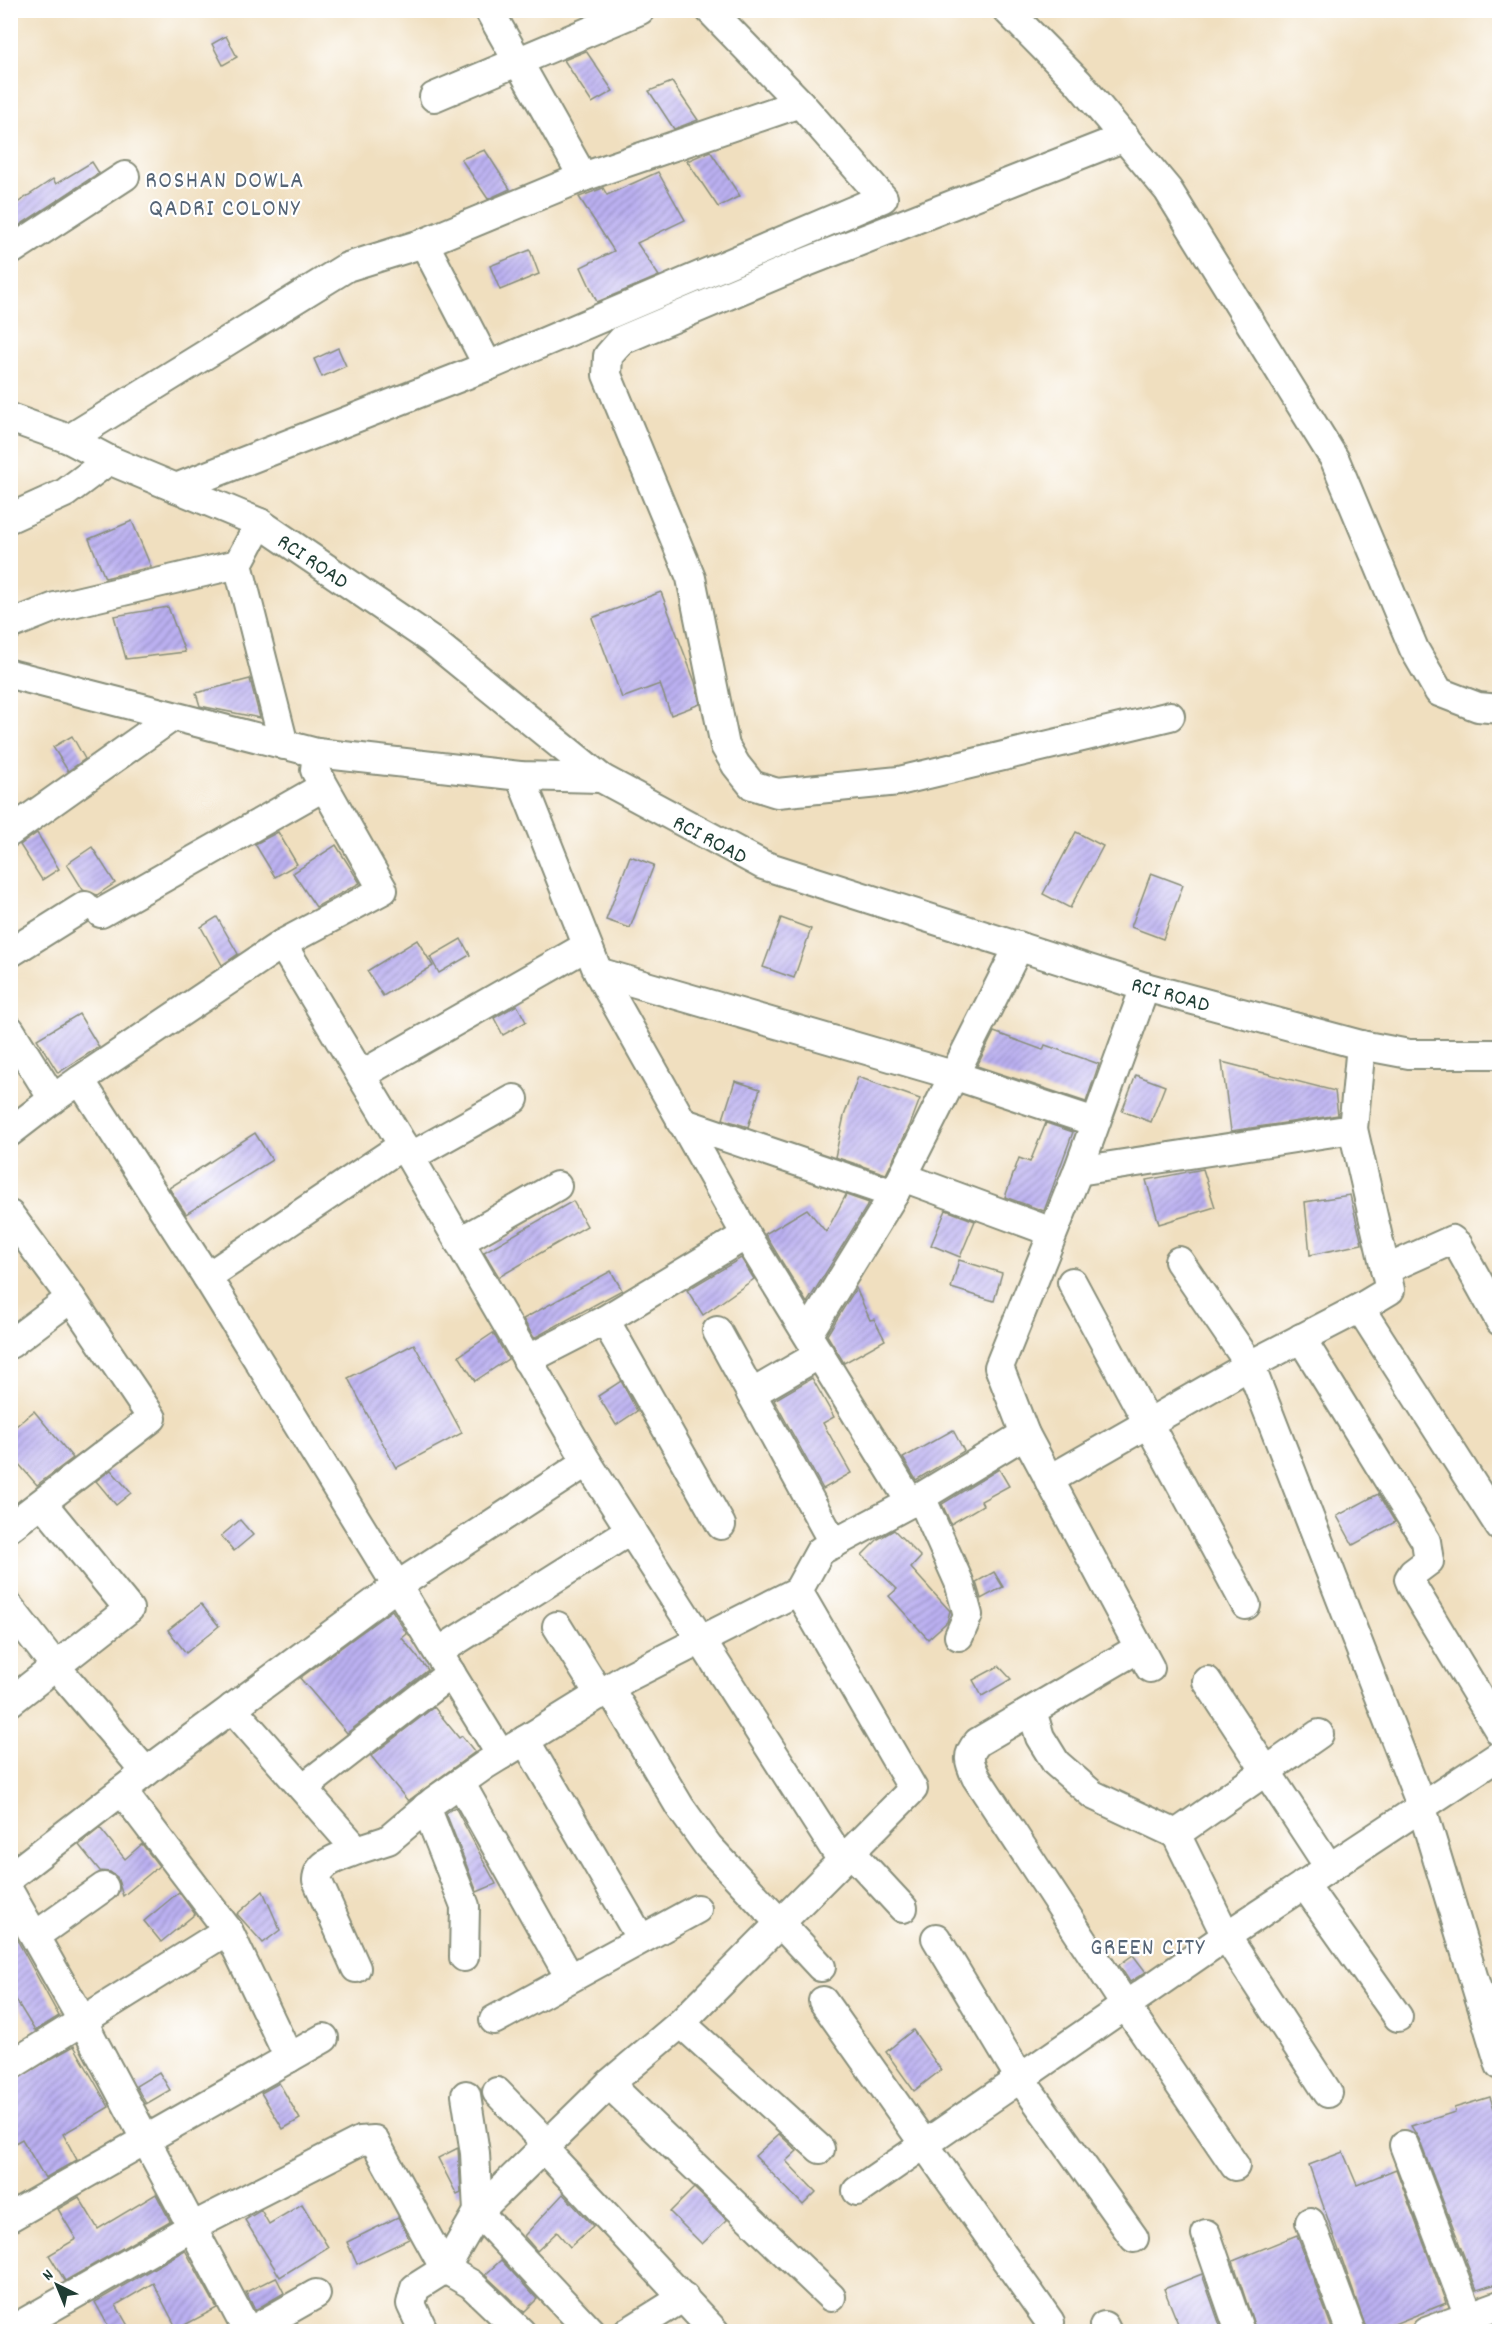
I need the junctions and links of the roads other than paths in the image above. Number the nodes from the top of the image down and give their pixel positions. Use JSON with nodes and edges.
{"nodes":[{"id":1,"x":489,"y":10,"type":"edge"},
{"id":2,"x":640,"y":10,"type":"edge"},
{"id":3,"x":710,"y":10,"type":"edge"},
{"id":4,"x":1007,"y":10,"type":"edge"},
{"id":5,"x":520,"y":61,"type":"junction"},
{"id":6,"x":434,"y":97,"type":"dead end"},
{"id":7,"x":800,"y":104,"type":"junction"},
{"id":8,"x":1125,"y":137,"type":"junction"},
{"id":9,"x":125,"y":176,"type":"dead end"},
{"id":10,"x":583,"y":177,"type":"junction"},
{"id":11,"x":424,"y":243,"type":"junction"},
{"id":12,"x":10,"y":251,"type":"edge"},
{"id":13,"x":488,"y":366,"type":"junction"},
{"id":14,"x":10,"y":418,"type":"edge"},
{"id":15,"x":69,"y":439,"type":"junction"},
{"id":16,"x":109,"y":460,"type":"junction"},
{"id":17,"x":176,"y":488,"type":"junction"},
{"id":18,"x":10,"y":518,"type":"edge"},
{"id":19,"x":260,"y":523,"type":"junction"},
{"id":20,"x":238,"y":564,"type":"junction"},
{"id":21,"x":10,"y":625,"type":"edge"},
{"id":22,"x":10,"y":674,"type":"edge"},
{"id":23,"x":1500,"y":709,"type":"edge"},
{"id":24,"x":1170,"y":716,"type":"dead end"},
{"id":25,"x":172,"y":717,"type":"junction"},
{"id":26,"x":284,"y":745,"type":"junction"},
{"id":27,"x":317,"y":753,"type":"junction"},
{"id":28,"x":520,"y":776,"type":"junction"},
{"id":29,"x":600,"y":778,"type":"junction"},
{"id":30,"x":323,"y":787,"type":"junction"},
{"id":31,"x":10,"y":832,"type":"edge"},
{"id":32,"x":282,"y":944,"type":"junction"},
{"id":33,"x":587,"y":946,"type":"junction"},
{"id":34,"x":1019,"y":946,"type":"junction"},
{"id":35,"x":10,"y":953,"type":"edge"},
{"id":36,"x":598,"y":972,"type":"junction"},
{"id":37,"x":1145,"y":987,"type":"junction"},
{"id":38,"x":10,"y":1030,"type":"edge"},
{"id":39,"x":1361,"y":1045,"type":"junction"},
{"id":40,"x":1500,"y":1054,"type":"edge"},
{"id":41,"x":361,"y":1075,"type":"junction"},
{"id":42,"x":953,"y":1075,"type":"junction"},
{"id":43,"x":80,"y":1080,"type":"junction"},
{"id":44,"x":53,"y":1099,"type":"junction"},
{"id":45,"x":514,"y":1099,"type":"dead end"},
{"id":46,"x":681,"y":1122,"type":"junction"},
{"id":47,"x":1095,"y":1122,"type":"junction"},
{"id":48,"x":1353,"y":1129,"type":"junction"},
{"id":49,"x":10,"y":1132,"type":"edge"},
{"id":50,"x":407,"y":1151,"type":"junction"},
{"id":51,"x":1078,"y":1171,"type":"junction"},
{"id":52,"x":898,"y":1185,"type":"junction"},
{"id":53,"x":557,"y":1186,"type":"dead end"},
{"id":54,"x":10,"y":1215,"type":"edge"},
{"id":55,"x":1052,"y":1232,"type":"junction"},
{"id":56,"x":746,"y":1235,"type":"junction"},
{"id":57,"x":459,"y":1242,"type":"junction"},
{"id":58,"x":1179,"y":1261,"type":"dead end"},
{"id":59,"x":1385,"y":1270,"type":"junction"},
{"id":60,"x":207,"y":1277,"type":"junction"},
{"id":61,"x":1072,"y":1282,"type":"dead end"},
{"id":62,"x":71,"y":1298,"type":"junction"},
{"id":63,"x":1360,"y":1308,"type":"junction"},
{"id":64,"x":605,"y":1320,"type":"junction"},
{"id":65,"x":1500,"y":1321,"type":"edge"},
{"id":66,"x":717,"y":1331,"type":"dead end"},
{"id":67,"x":1301,"y":1338,"type":"junction"},
{"id":68,"x":10,"y":1344,"type":"edge"},
{"id":69,"x":814,"y":1344,"type":"junction"},
{"id":70,"x":527,"y":1360,"type":"junction"},
{"id":71,"x":1250,"y":1365,"type":"junction"},
{"id":72,"x":751,"y":1394,"type":"junction"},
{"id":73,"x":1146,"y":1423,"type":"junction"},
{"id":74,"x":1025,"y":1434,"type":"junction"},
{"id":75,"x":587,"y":1462,"type":"junction"},
{"id":76,"x":1049,"y":1480,"type":"junction"},
{"id":77,"x":916,"y":1500,"type":"junction"},
{"id":78,"x":43,"y":1504,"type":"junction"},
{"id":79,"x":721,"y":1525,"type":"dead end"},
{"id":80,"x":10,"y":1527,"type":"edge"},
{"id":81,"x":1500,"y":1527,"type":"edge"},
{"id":82,"x":631,"y":1530,"type":"junction"},
{"id":83,"x":834,"y":1544,"type":"junction"},
{"id":84,"x":397,"y":1586,"type":"junction"},
{"id":85,"x":798,"y":1591,"type":"junction"},
{"id":86,"x":1246,"y":1605,"type":"dead end"},
{"id":87,"x":10,"y":1608,"type":"edge"},
{"id":88,"x":557,"y":1626,"type":"dead end"},
{"id":89,"x":959,"y":1636,"type":"dead end"},
{"id":90,"x":703,"y":1641,"type":"junction"},
{"id":91,"x":444,"y":1663,"type":"junction"},
{"id":92,"x":57,"y":1668,"type":"junction"},
{"id":93,"x":1207,"y":1681,"type":"dead end"},
{"id":94,"x":605,"y":1692,"type":"junction"},
{"id":95,"x":10,"y":1702,"type":"edge"},
{"id":96,"x":232,"y":1708,"type":"junction"},
{"id":97,"x":1032,"y":1711,"type":"junction"},
{"id":98,"x":1500,"y":1732,"type":"edge"},
{"id":99,"x":1320,"y":1734,"type":"dead end"},
{"id":100,"x":525,"y":1740,"type":"junction"},
{"id":101,"x":501,"y":1755,"type":"junction"},
{"id":102,"x":1500,"y":1755,"type":"edge"},
{"id":103,"x":146,"y":1772,"type":"junction"},
{"id":104,"x":1266,"y":1773,"type":"junction"},
{"id":105,"x":461,"y":1784,"type":"junction"},
{"id":106,"x":303,"y":1788,"type":"junction"},
{"id":107,"x":122,"y":1791,"type":"junction"},
{"id":108,"x":1421,"y":1805,"type":"junction"},
{"id":109,"x":426,"y":1807,"type":"junction"},
{"id":110,"x":1176,"y":1834,"type":"junction"},
{"id":111,"x":357,"y":1850,"type":"junction"},
{"id":112,"x":846,"y":1855,"type":"junction"},
{"id":113,"x":1329,"y":1867,"type":"junction"},
{"id":114,"x":10,"y":1877,"type":"edge"},
{"id":115,"x":1305,"y":1884,"type":"junction"},
{"id":116,"x":104,"y":1887,"type":"dead end"},
{"id":117,"x":10,"y":1893,"type":"edge"},
{"id":118,"x":903,"y":1908,"type":"dead end"},
{"id":119,"x":697,"y":1909,"type":"dead end"},
{"id":120,"x":779,"y":1923,"type":"junction"},
{"id":121,"x":228,"y":1930,"type":"junction"},
{"id":122,"x":35,"y":1936,"type":"junction"},
{"id":123,"x":1226,"y":1936,"type":"junction"},
{"id":124,"x":936,"y":1938,"type":"dead end"},
{"id":125,"x":641,"y":1939,"type":"junction"},
{"id":126,"x":464,"y":1958,"type":"dead end"},
{"id":127,"x":821,"y":1967,"type":"dead end"},
{"id":128,"x":357,"y":1968,"type":"dead end"},
{"id":129,"x":570,"y":1978,"type":"junction"},
{"id":130,"x":823,"y":2001,"type":"dead end"},
{"id":131,"x":1126,"y":2006,"type":"junction"},
{"id":132,"x":1398,"y":2017,"type":"dead end"},
{"id":133,"x":82,"y":2020,"type":"junction"},
{"id":134,"x":494,"y":2020,"type":"dead end"},
{"id":135,"x":681,"y":2023,"type":"junction"},
{"id":136,"x":324,"y":2038,"type":"dead end"},
{"id":137,"x":290,"y":2058,"type":"junction"},
{"id":138,"x":1499,"y":2063,"type":"edge"},
{"id":139,"x":10,"y":2066,"type":"edge"},
{"id":140,"x":1020,"y":2078,"type":"junction"},
{"id":141,"x":609,"y":2084,"type":"junction"},
{"id":142,"x":497,"y":2092,"type":"dead end"},
{"id":143,"x":1328,"y":2093,"type":"dead end"},
{"id":144,"x":466,"y":2095,"type":"dead end"},
{"id":145,"x":146,"y":2140,"type":"junction"},
{"id":146,"x":925,"y":2143,"type":"junction"},
{"id":147,"x":1404,"y":2145,"type":"dead end"},
{"id":148,"x":546,"y":2147,"type":"junction"},
{"id":149,"x":820,"y":2149,"type":"dead end"},
{"id":150,"x":1235,"y":2166,"type":"dead end"},
{"id":151,"x":857,"y":2191,"type":"dead end"},
{"id":152,"x":478,"y":2212,"type":"junction"},
{"id":153,"x":10,"y":2217,"type":"edge"},
{"id":154,"x":1310,"y":2222,"type":"dead end"},
{"id":155,"x":192,"y":2227,"type":"junction"},
{"id":156,"x":1206,"y":2234,"type":"dead end"},
{"id":157,"x":1134,"y":2238,"type":"dead end"},
{"id":158,"x":445,"y":2269,"type":"junction"},
{"id":159,"x":316,"y":2294,"type":"dead end"},
{"id":160,"x":684,"y":2297,"type":"junction"},
{"id":161,"x":831,"y":2297,"type":"dead end"},
{"id":162,"x":1500,"y":2305,"type":"edge"},
{"id":163,"x":1050,"y":2322,"type":"dead end"},
{"id":164,"x":1471,"y":2324,"type":"edge"},
{"id":165,"x":10,"y":2331,"type":"edge"},
{"id":166,"x":248,"y":2331,"type":"edge"},
{"id":167,"x":424,"y":2331,"type":"edge"},
{"id":168,"x":522,"y":2331,"type":"edge"},
{"id":169,"x":591,"y":2331,"type":"edge"},
{"id":170,"x":628,"y":2331,"type":"edge"},
{"id":171,"x":715,"y":2331,"type":"edge"},
{"id":172,"x":1240,"y":2331,"type":"edge"},
{"id":173,"x":1351,"y":2331,"type":"edge"},
{"id":174,"x":1426,"y":2331,"type":"edge"}],
"edges":[{"from":1,"to":5,"type":"street"},
{"from":2,"to":5,"type":"street"},
{"from":3,"to":7,"type":"street"},
{"from":4,"to":8,"type":"street"},
{"from":5,"to":6,"type":"street"},
{"from":5,"to":10,"type":"street"},
{"from":7,"to":10,"type":"street"},
{"from":7,"to":13,"type":"street"},
{"from":8,"to":23,"type":"street"},
{"from":8,"to":24,"type":"street"},
{"from":9,"to":12,"type":"street"},
{"from":10,"to":11,"type":"street"},
{"from":11,"to":13,"type":"street"},
{"from":11,"to":15,"type":"street"},
{"from":13,"to":17,"type":"street"},
{"from":14,"to":15,"type":"street","name":"RCI ROAD"},
{"from":15,"to":16,"type":"street","name":"RCI ROAD"},
{"from":16,"to":17,"type":"street","name":"RCI ROAD"},
{"from":16,"to":18,"type":"street"},
{"from":17,"to":19,"type":"street","name":"RCI ROAD"},
{"from":19,"to":20,"type":"street"},
{"from":19,"to":29,"type":"street","name":"RCI ROAD"},
{"from":20,"to":21,"type":"street"},
{"from":20,"to":26,"type":"street"},
{"from":22,"to":25,"type":"street"},
{"from":25,"to":26,"type":"street"},
{"from":25,"to":31,"type":"street"},
{"from":26,"to":27,"type":"street"},
{"from":27,"to":28,"type":"street"},
{"from":27,"to":30,"type":"street"},
{"from":28,"to":29,"type":"street"},
{"from":28,"to":33,"type":"street"},
{"from":29,"to":34,"type":"street","name":"RCI ROAD"},
{"from":30,"to":32,"type":"street"},
{"from":30,"to":35,"type":"street"},
{"from":32,"to":41,"type":"street"},
{"from":32,"to":43,"type":"street"},
{"from":33,"to":36,"type":"street"},
{"from":33,"to":41,"type":"street"},
{"from":34,"to":37,"type":"street","name":"RCI ROAD"},
{"from":34,"to":42,"type":"street"},
{"from":36,"to":42,"type":"street"},
{"from":36,"to":46,"type":"street"},
{"from":37,"to":39,"type":"street","name":"RCI ROAD"},
{"from":37,"to":47,"type":"street"},
{"from":38,"to":44,"type":"street"},
{"from":39,"to":40,"type":"street","name":"RCI ROAD"},
{"from":39,"to":48,"type":"street"},
{"from":41,"to":50,"type":"street"},
{"from":42,"to":47,"type":"street"},
{"from":42,"to":52,"type":"street"},
{"from":43,"to":44,"type":"street"},
{"from":43,"to":60,"type":"street"},
{"from":44,"to":49,"type":"street"},
{"from":45,"to":50,"type":"street"},
{"from":46,"to":52,"type":"street"},
{"from":46,"to":56,"type":"street"},
{"from":47,"to":51,"type":"street"},
{"from":48,"to":51,"type":"street"},
{"from":48,"to":59,"type":"street"},
{"from":50,"to":57,"type":"street"},
{"from":50,"to":60,"type":"street"},
{"from":51,"to":55,"type":"street"},
{"from":52,"to":55,"type":"street"},
{"from":52,"to":69,"type":"street"},
{"from":53,"to":57,"type":"street"},
{"from":54,"to":62,"type":"street"},
{"from":55,"to":74,"type":"street"},
{"from":56,"to":64,"type":"street"},
{"from":56,"to":69,"type":"street"},
{"from":57,"to":70,"type":"street"},
{"from":58,"to":71,"type":"street"},
{"from":59,"to":63,"type":"street"},
{"from":59,"to":65,"type":"street"},
{"from":60,"to":84,"type":"street"},
{"from":61,"to":73,"type":"street"},
{"from":62,"to":68,"type":"street"},
{"from":62,"to":78,"type":"street"},
{"from":63,"to":67,"type":"street"},
{"from":63,"to":81,"type":"street"},
{"from":64,"to":70,"type":"street"},
{"from":64,"to":79,"type":"street"},
{"from":66,"to":72,"type":"street"},
{"from":67,"to":71,"type":"street"},
{"from":67,"to":98,"type":"street"},
{"from":69,"to":72,"type":"street"},
{"from":69,"to":77,"type":"street"},
{"from":70,"to":75,"type":"street"},
{"from":71,"to":73,"type":"street"},
{"from":71,"to":108,"type":"street"},
{"from":72,"to":83,"type":"street"},
{"from":73,"to":76,"type":"street"},
{"from":73,"to":86,"type":"street"},
{"from":74,"to":76,"type":"street"},
{"from":74,"to":77,"type":"street"},
{"from":75,"to":82,"type":"street"},
{"from":75,"to":84,"type":"street"},
{"from":76,"to":97,"type":"street"},
{"from":77,"to":83,"type":"street"},
{"from":77,"to":89,"type":"street"},
{"from":78,"to":80,"type":"street"},
{"from":78,"to":92,"type":"street"},
{"from":82,"to":90,"type":"street"},
{"from":82,"to":91,"type":"street"},
{"from":83,"to":85,"type":"street"},
{"from":84,"to":91,"type":"street"},
{"from":84,"to":96,"type":"street"},
{"from":85,"to":90,"type":"street"},
{"from":85,"to":112,"type":"street"},
{"from":87,"to":92,"type":"street"},
{"from":88,"to":94,"type":"street"},
{"from":90,"to":94,"type":"street"},
{"from":90,"to":112,"type":"street"},
{"from":91,"to":101,"type":"street"},
{"from":91,"to":106,"type":"street"},
{"from":92,"to":95,"type":"street"},
{"from":92,"to":103,"type":"street"},
{"from":93,"to":104,"type":"street"},
{"from":94,"to":100,"type":"street"},
{"from":94,"to":120,"type":"street"},
{"from":96,"to":103,"type":"street"},
{"from":96,"to":106,"type":"street"},
{"from":97,"to":110,"type":"street"},
{"from":97,"to":131,"type":"street"},
{"from":99,"to":104,"type":"street"},
{"from":100,"to":101,"type":"street"},
{"from":100,"to":125,"type":"street"},
{"from":101,"to":105,"type":"street"},
{"from":102,"to":108,"type":"street"},
{"from":103,"to":107,"type":"street"},
{"from":104,"to":110,"type":"street"},
{"from":104,"to":113,"type":"street"},
{"from":105,"to":109,"type":"street"},
{"from":105,"to":129,"type":"street"},
{"from":106,"to":111,"type":"street"},
{"from":107,"to":114,"type":"street"},
{"from":107,"to":121,"type":"street"},
{"from":108,"to":113,"type":"street"},
{"from":108,"to":138,"type":"street"},
{"from":109,"to":111,"type":"street"},
{"from":109,"to":126,"type":"street"},
{"from":110,"to":123,"type":"street"},
{"from":111,"to":128,"type":"street"},
{"from":112,"to":118,"type":"street"},
{"from":112,"to":120,"type":"street"},
{"from":113,"to":115,"type":"street"},
{"from":115,"to":123,"type":"street"},
{"from":115,"to":132,"type":"street"},
{"from":116,"to":122,"type":"street"},
{"from":117,"to":122,"type":"street"},
{"from":119,"to":125,"type":"street"},
{"from":120,"to":127,"type":"street"},
{"from":120,"to":135,"type":"street"},
{"from":121,"to":133,"type":"street"},
{"from":121,"to":137,"type":"street"},
{"from":122,"to":133,"type":"street"},
{"from":123,"to":131,"type":"street"},
{"from":123,"to":143,"type":"street"},
{"from":124,"to":140,"type":"street"},
{"from":125,"to":129,"type":"street"},
{"from":129,"to":134,"type":"street"},
{"from":130,"to":146,"type":"street"},
{"from":131,"to":140,"type":"street"},
{"from":131,"to":150,"type":"street"},
{"from":133,"to":139,"type":"street"},
{"from":133,"to":145,"type":"street"},
{"from":135,"to":141,"type":"street"},
{"from":135,"to":149,"type":"street"},
{"from":136,"to":137,"type":"street"},
{"from":137,"to":145,"type":"street"},
{"from":140,"to":146,"type":"street"},
{"from":140,"to":157,"type":"street"},
{"from":141,"to":148,"type":"street"},
{"from":141,"to":161,"type":"street"},
{"from":142,"to":148,"type":"street"},
{"from":144,"to":152,"type":"street"},
{"from":145,"to":153,"type":"street"},
{"from":145,"to":155,"type":"street"},
{"from":146,"to":151,"type":"street"},
{"from":146,"to":163,"type":"street"},
{"from":147,"to":164,"type":"street"},
{"from":148,"to":152,"type":"street"},
{"from":148,"to":160,"type":"street"},
{"from":152,"to":158,"type":"street"},
{"from":152,"to":169,"type":"street"},
{"from":154,"to":173,"type":"street"},
{"from":155,"to":158,"type":"street"},
{"from":155,"to":165,"type":"street"},
{"from":155,"to":166,"type":"street"},
{"from":156,"to":172,"type":"street"},
{"from":158,"to":167,"type":"street"},
{"from":158,"to":168,"type":"street"},
{"from":159,"to":166,"type":"street"},
{"from":160,"to":170,"type":"street"},
{"from":160,"to":171,"type":"street"},
{"from":162,"to":164,"type":"street"},
{"from":164,"to":174,"type":"street"}]}
